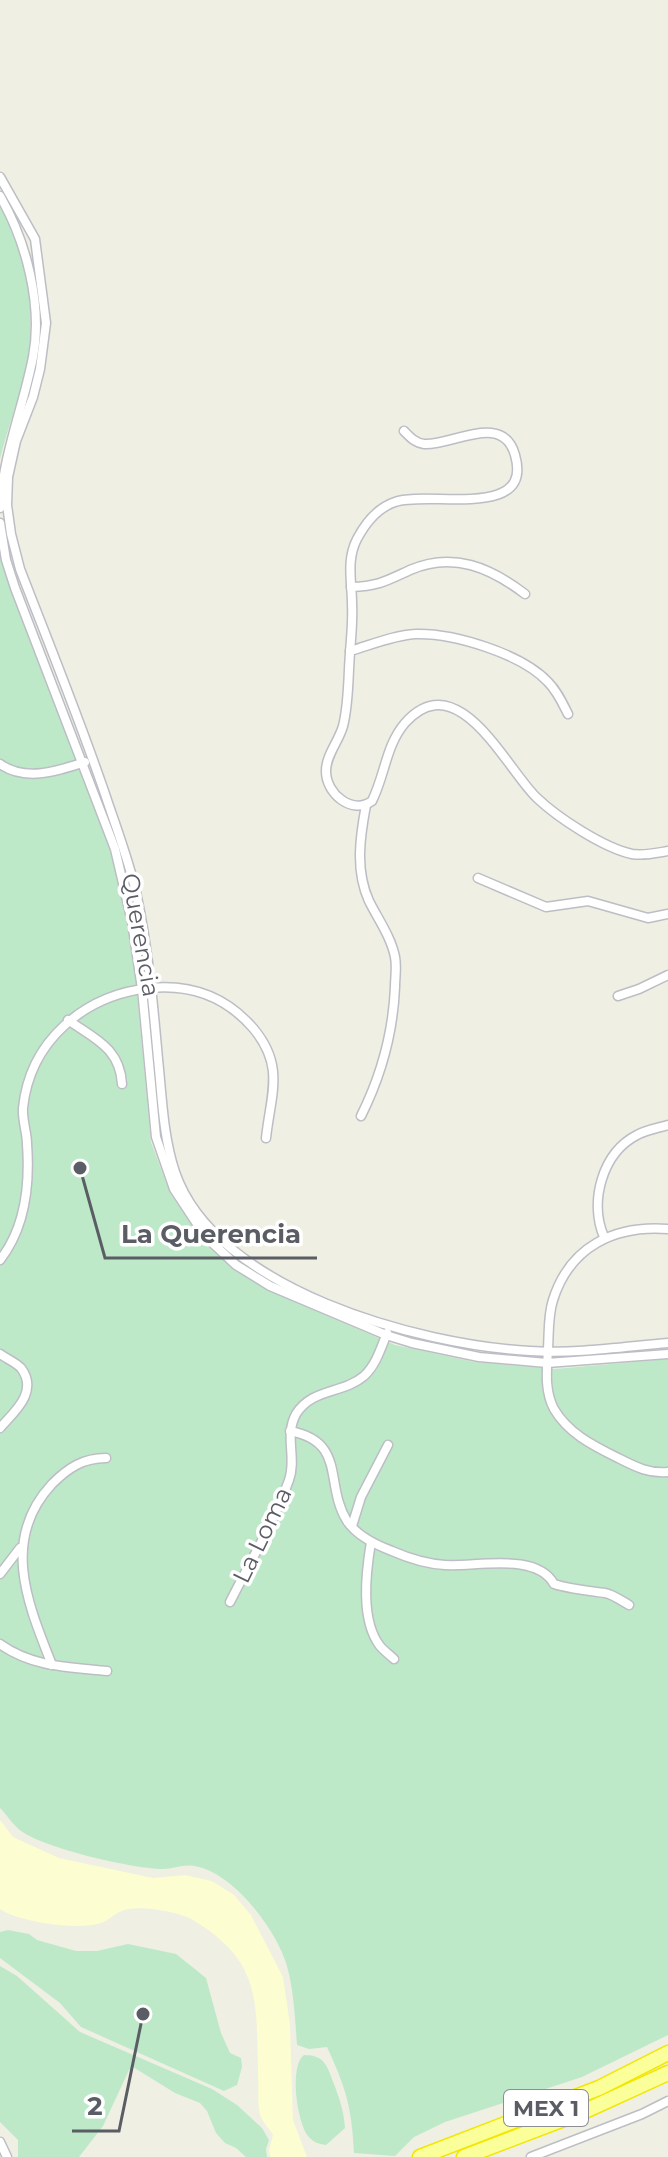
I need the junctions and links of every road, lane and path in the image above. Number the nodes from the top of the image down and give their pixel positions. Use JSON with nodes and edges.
{"nodes":[{"id":1,"x":0,"y":177,"type":"edge"},
{"id":2,"x":9,"y":192,"type":"junction"},
{"id":3,"x":0,"y":197,"type":"edge"},
{"id":4,"x":404,"y":431,"type":"dead end"},
{"id":5,"x":5,"y":477,"type":"edge"},
{"id":6,"x":0,"y":508,"type":"edge"},
{"id":7,"x":0,"y":523,"type":"edge"},
{"id":8,"x":351,"y":587,"type":"junction"},
{"id":9,"x":525,"y":594,"type":"dead end"},
{"id":10,"x":350,"y":651,"type":"junction"},
{"id":11,"x":568,"y":714,"type":"dead end"},
{"id":12,"x":93,"y":759,"type":"junction"},
{"id":13,"x":81,"y":763,"type":"junction"},
{"id":14,"x":0,"y":764,"type":"edge"},
{"id":15,"x":366,"y":805,"type":"junction"},
{"id":16,"x":668,"y":851,"type":"edge"},
{"id":17,"x":478,"y":878,"type":"dead end"},
{"id":18,"x":668,"y":914,"type":"edge"},
{"id":19,"x":668,"y":975,"type":"edge"},
{"id":20,"x":152,"y":988,"type":"junction"},
{"id":21,"x":142,"y":989,"type":"junction"},
{"id":22,"x":618,"y":996,"type":"dead end"},
{"id":23,"x":68,"y":1020,"type":"junction"},
{"id":24,"x":122,"y":1084,"type":"dead end"},
{"id":25,"x":361,"y":1116,"type":"dead end"},
{"id":26,"x":668,"y":1125,"type":"edge"},
{"id":27,"x":266,"y":1138,"type":"dead end"},
{"id":28,"x":668,"y":1229,"type":"edge"},
{"id":29,"x":604,"y":1237,"type":"junction"},
{"id":30,"x":0,"y":1260,"type":"edge"},
{"id":31,"x":390,"y":1325,"type":"junction"},
{"id":32,"x":386,"y":1335,"type":"junction"},
{"id":33,"x":455,"y":1342,"type":"junction"},
{"id":34,"x":668,"y":1343,"type":"edge"},
{"id":35,"x":548,"y":1352,"type":"junction"},
{"id":36,"x":0,"y":1354,"type":"edge"},
{"id":37,"x":668,"y":1354,"type":"edge"},
{"id":38,"x":479,"y":1357,"type":"junction"},
{"id":39,"x":547,"y":1363,"type":"junction"},
{"id":40,"x":0,"y":1428,"type":"edge"},
{"id":41,"x":290,"y":1431,"type":"junction"},
{"id":42,"x":388,"y":1445,"type":"dead end"},
{"id":43,"x":106,"y":1458,"type":"dead end"},
{"id":44,"x":668,"y":1472,"type":"edge"},
{"id":45,"x":352,"y":1526,"type":"junction"},
{"id":46,"x":371,"y":1542,"type":"junction"},
{"id":47,"x":20,"y":1548,"type":"junction"},
{"id":48,"x":0,"y":1574,"type":"edge"},
{"id":49,"x":230,"y":1602,"type":"dead end"},
{"id":50,"x":629,"y":1605,"type":"dead end"},
{"id":51,"x":0,"y":1644,"type":"edge"},
{"id":52,"x":394,"y":1659,"type":"dead end"},
{"id":53,"x":52,"y":1665,"type":"junction"},
{"id":54,"x":107,"y":1671,"type":"dead end"},
{"id":55,"x":668,"y":2053,"type":"edge"},
{"id":56,"x":668,"y":2073,"type":"edge"},
{"id":57,"x":668,"y":2101,"type":"edge"},
{"id":58,"x":0,"y":2142,"type":"edge"},
{"id":59,"x":7,"y":2157,"type":"edge"},
{"id":60,"x":420,"y":2157,"type":"edge"},
{"id":61,"x":464,"y":2157,"type":"edge"},
{"id":62,"x":531,"y":2157,"type":"edge"}],
"edges":[{"from":1,"to":2,"type":"street","name":"Querencia"},
{"from":2,"to":3,"type":"street"},
{"from":2,"to":5,"type":"street","name":"Querencia"},
{"from":3,"to":5,"type":"street","name":"Querencia"},
{"from":4,"to":8,"type":"street"},
{"from":5,"to":6,"type":"street","name":"Querencia"},
{"from":5,"to":12,"type":"street","name":"Querencia"},
{"from":7,"to":13,"type":"street","name":"Querencia"},
{"from":8,"to":9,"type":"street"},
{"from":8,"to":10,"type":"street"},
{"from":10,"to":11,"type":"street"},
{"from":10,"to":15,"type":"street"},
{"from":12,"to":13,"type":"street"},
{"from":12,"to":20,"type":"street","name":"Querencia"},
{"from":13,"to":14,"type":"street"},
{"from":13,"to":21,"type":"street","name":"Querencia"},
{"from":15,"to":16,"type":"street"},
{"from":15,"to":25,"type":"street"},
{"from":17,"to":18,"type":"street"},
{"from":19,"to":22,"type":"street"},
{"from":20,"to":21,"type":"street"},
{"from":20,"to":27,"type":"street"},
{"from":20,"to":31,"type":"street","name":"Querencia"},
{"from":21,"to":23,"type":"street"},
{"from":21,"to":32,"type":"street","name":"Querencia"},
{"from":23,"to":24,"type":"street"},
{"from":23,"to":30,"type":"street"},
{"from":26,"to":29,"type":"street"},
{"from":28,"to":29,"type":"street"},
{"from":29,"to":35,"type":"street"},
{"from":31,"to":32,"type":"street"},
{"from":31,"to":33,"type":"street","name":"Querencia"},
{"from":32,"to":33,"type":"street"},
{"from":32,"to":38,"type":"street","name":"Querencia"},
{"from":32,"to":41,"type":"street"},
{"from":33,"to":35,"type":"street","name":"Querencia"},
{"from":34,"to":35,"type":"street","name":"Querencia"},
{"from":35,"to":38,"type":"street"},
{"from":35,"to":39,"type":"street"},
{"from":36,"to":40,"type":"street"},
{"from":37,"to":39,"type":"street","name":"Querencia"},
{"from":38,"to":39,"type":"street","name":"Querencia"},
{"from":39,"to":44,"type":"street"},
{"from":41,"to":45,"type":"street"},
{"from":41,"to":49,"type":"street","name":"La Loma"},
{"from":42,"to":45,"type":"street"},
{"from":43,"to":47,"type":"street"},
{"from":45,"to":46,"type":"street"},
{"from":46,"to":50,"type":"street"},
{"from":46,"to":52,"type":"street"},
{"from":47,"to":48,"type":"street"},
{"from":47,"to":53,"type":"street"},
{"from":51,"to":53,"type":"street"},
{"from":53,"to":54,"type":"street"},
{"from":55,"to":60,"type":"highway","number":"MEX 1"},
{"from":56,"to":61,"type":"highway","number":"MEX 1"},
{"from":57,"to":62,"type":"street"},
{"from":58,"to":59,"type":"street"}]}
